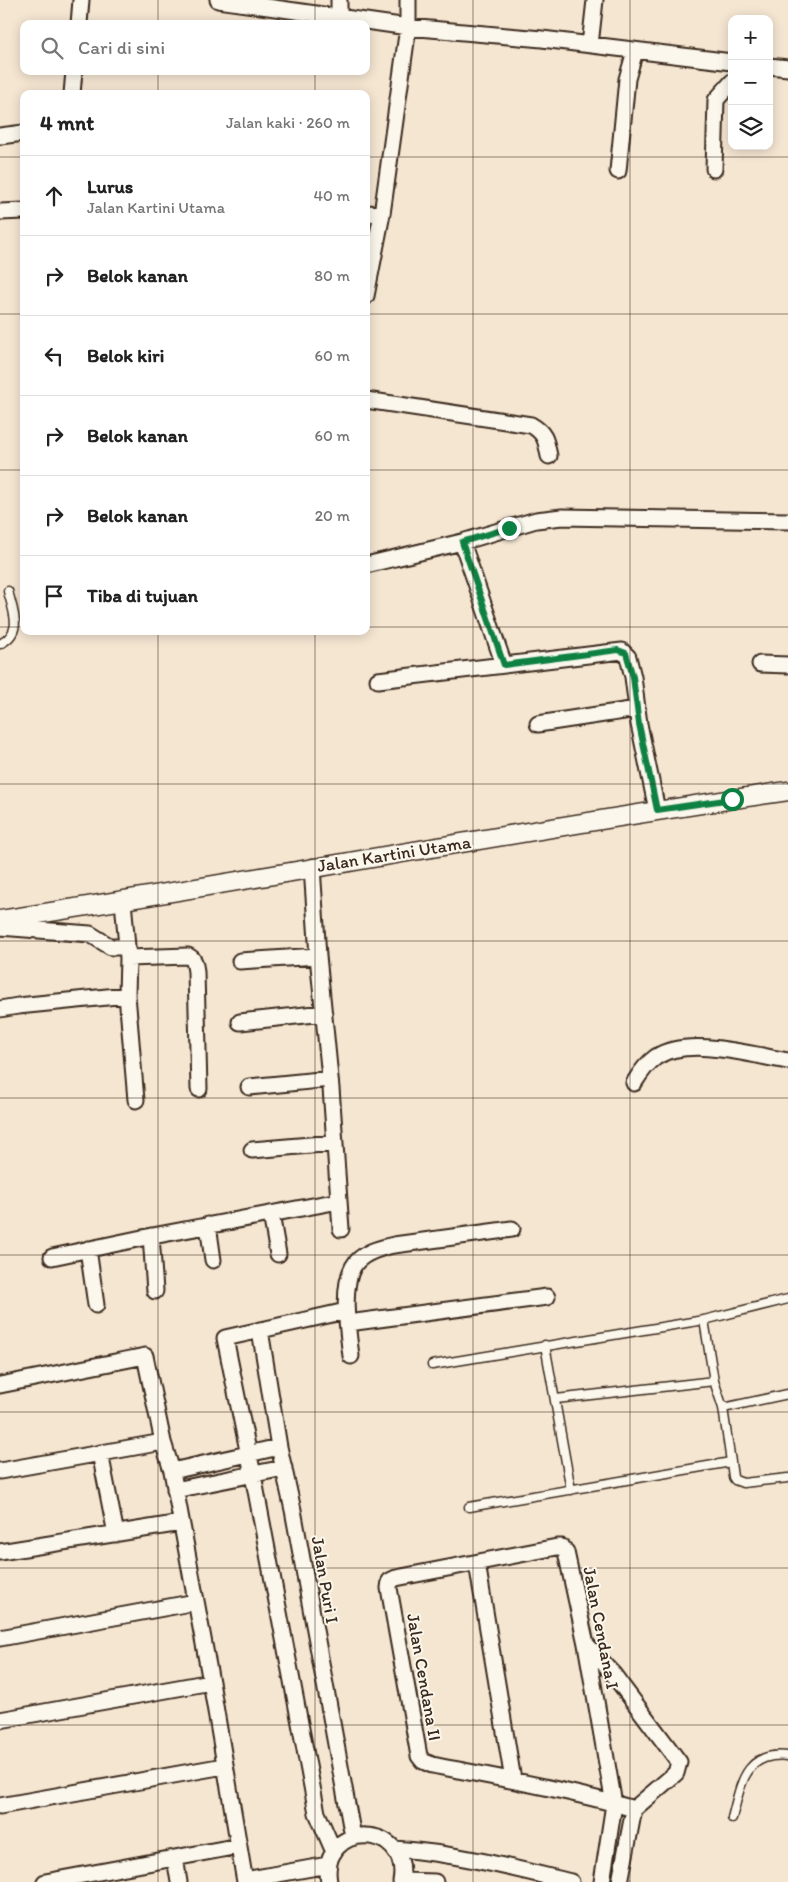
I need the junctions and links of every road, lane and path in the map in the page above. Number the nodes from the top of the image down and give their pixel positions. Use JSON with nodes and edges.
{"nodes":[{"id":1,"x":81,"y":0,"type":"edge"},
{"id":2,"x":218,"y":0,"type":"edge"},
{"id":3,"x":339,"y":0,"type":"edge"},
{"id":4,"x":408,"y":0,"type":"edge"},
{"id":5,"x":595,"y":0,"type":"edge"},
{"id":6,"x":339,"y":17,"type":"junction"},
{"id":7,"x":79,"y":20,"type":"edge"},
{"id":8,"x":358,"y":20,"type":"edge"},
{"id":9,"x":370,"y":22,"type":"edge"},
{"id":10,"x":408,"y":28,"type":"junction"},
{"id":11,"x":590,"y":45,"type":"junction"},
{"id":12,"x":635,"y":50,"type":"junction"},
{"id":13,"x":728,"y":62,"type":"edge"},
{"id":14,"x":773,"y":66,"type":"edge"},
{"id":15,"x":788,"y":68,"type":"edge"},
{"id":16,"x":74,"y":75,"type":"edge"},
{"id":17,"x":728,"y":86,"type":"edge"},
{"id":18,"x":72,"y":90,"type":"edge"},
{"id":19,"x":20,"y":134,"type":"edge"},
{"id":20,"x":0,"y":136,"type":"edge"},
{"id":21,"x":714,"y":169,"type":"dead end"},
{"id":22,"x":618,"y":171,"type":"dead end"},
{"id":23,"x":20,"y":211,"type":"edge"},
{"id":24,"x":0,"y":212,"type":"edge"},
{"id":25,"x":370,"y":213,"type":"edge"},
{"id":26,"x":382,"y":214,"type":"junction"},
{"id":27,"x":370,"y":276,"type":"edge"},
{"id":28,"x":370,"y":401,"type":"edge"},
{"id":29,"x":549,"y":456,"type":"dead end"},
{"id":30,"x":788,"y":521,"type":"edge"},
{"id":31,"x":462,"y":542,"type":"junction"},
{"id":32,"x":370,"y":564,"type":"edge"},
{"id":33,"x":8,"y":591,"type":"dead end"},
{"id":34,"x":0,"y":644,"type":"edge"},
{"id":35,"x":760,"y":664,"type":"dead end"},
{"id":36,"x":504,"y":665,"type":"junction"},
{"id":37,"x":788,"y":665,"type":"edge"},
{"id":38,"x":378,"y":680,"type":"dead end"},
{"id":39,"x":637,"y":709,"type":"junction"},
{"id":40,"x":538,"y":724,"type":"dead end"},
{"id":41,"x":788,"y":791,"type":"edge"},
{"id":42,"x":657,"y":810,"type":"junction"},
{"id":43,"x":312,"y":868,"type":"junction"},
{"id":44,"x":123,"y":901,"type":"junction"},
{"id":45,"x":0,"y":920,"type":"edge"},
{"id":46,"x":0,"y":927,"type":"edge"},
{"id":47,"x":128,"y":952,"type":"junction"},
{"id":48,"x":318,"y":956,"type":"junction"},
{"id":49,"x":240,"y":961,"type":"dead end"},
{"id":50,"x":127,"y":996,"type":"junction"},
{"id":51,"x":0,"y":1009,"type":"edge"},
{"id":52,"x":324,"y":1013,"type":"junction"},
{"id":53,"x":240,"y":1022,"type":"dead end"},
{"id":54,"x":788,"y":1061,"type":"edge"},
{"id":55,"x":330,"y":1079,"type":"junction"},
{"id":56,"x":634,"y":1083,"type":"dead end"},
{"id":57,"x":249,"y":1087,"type":"dead end"},
{"id":58,"x":199,"y":1089,"type":"dead end"},
{"id":59,"x":136,"y":1100,"type":"dead end"},
{"id":60,"x":334,"y":1143,"type":"junction"},
{"id":61,"x":252,"y":1150,"type":"dead end"},
{"id":62,"x":339,"y":1201,"type":"junction"},
{"id":63,"x":271,"y":1214,"type":"junction"},
{"id":64,"x":208,"y":1225,"type":"junction"},
{"id":65,"x":341,"y":1229,"type":"dead end"},
{"id":66,"x":512,"y":1229,"type":"dead end"},
{"id":67,"x":151,"y":1236,"type":"junction"},
{"id":68,"x":88,"y":1250,"type":"junction"},
{"id":69,"x":278,"y":1254,"type":"dead end"},
{"id":70,"x":52,"y":1257,"type":"dead end"},
{"id":71,"x":213,"y":1260,"type":"dead end"},
{"id":72,"x":155,"y":1291,"type":"dead end"},
{"id":73,"x":547,"y":1297,"type":"dead end"},
{"id":74,"x":788,"y":1299,"type":"edge"},
{"id":75,"x":96,"y":1305,"type":"dead end"},
{"id":76,"x":347,"y":1317,"type":"junction"},
{"id":77,"x":704,"y":1320,"type":"junction"},
{"id":78,"x":260,"y":1330,"type":"junction"},
{"id":79,"x":545,"y":1345,"type":"junction"},
{"id":80,"x":351,"y":1356,"type":"dead end"},
{"id":81,"x":432,"y":1365,"type":"dead end"},
{"id":82,"x":714,"y":1381,"type":"junction"},
{"id":83,"x":0,"y":1385,"type":"edge"},
{"id":84,"x":788,"y":1394,"type":"edge"},
{"id":85,"x":556,"y":1399,"type":"junction"},
{"id":86,"x":723,"y":1408,"type":"junction"},
{"id":87,"x":163,"y":1442,"type":"junction"},
{"id":88,"x":279,"y":1447,"type":"junction"},
{"id":89,"x":100,"y":1453,"type":"junction"},
{"id":90,"x":248,"y":1455,"type":"junction"},
{"id":91,"x":731,"y":1462,"type":"junction"},
{"id":92,"x":284,"y":1468,"type":"junction"},
{"id":93,"x":0,"y":1471,"type":"edge"},
{"id":94,"x":172,"y":1471,"type":"junction"},
{"id":95,"x":253,"y":1475,"type":"junction"},
{"id":96,"x":788,"y":1478,"type":"edge"},
{"id":97,"x":174,"y":1490,"type":"junction"},
{"id":98,"x":572,"y":1490,"type":"junction"},
{"id":99,"x":469,"y":1508,"type":"dead end"},
{"id":100,"x":181,"y":1523,"type":"junction"},
{"id":101,"x":116,"y":1534,"type":"junction"},
{"id":102,"x":0,"y":1552,"type":"edge"},
{"id":103,"x":477,"y":1563,"type":"junction"},
{"id":104,"x":196,"y":1602,"type":"junction"},
{"id":105,"x":0,"y":1638,"type":"edge"},
{"id":106,"x":586,"y":1644,"type":"junction"},
{"id":107,"x":211,"y":1682,"type":"junction"},
{"id":108,"x":0,"y":1720,"type":"edge"},
{"id":109,"x":788,"y":1756,"type":"edge"},
{"id":110,"x":224,"y":1766,"type":"junction"},
{"id":111,"x":514,"y":1780,"type":"junction"},
{"id":112,"x":614,"y":1804,"type":"junction"},
{"id":113,"x":0,"y":1806,"type":"edge"},
{"id":114,"x":634,"y":1809,"type":"junction"},
{"id":115,"x":732,"y":1818,"type":"dead end"},
{"id":116,"x":352,"y":1837,"type":"junction"},
{"id":117,"x":239,"y":1846,"type":"junction"},
{"id":118,"x":395,"y":1849,"type":"junction"},
{"id":119,"x":175,"y":1858,"type":"junction"},
{"id":120,"x":331,"y":1858,"type":"junction"},
{"id":121,"x":245,"y":1881,"type":"edge"},
{"id":122,"x":401,"y":1881,"type":"edge"},
{"id":123,"x":45,"y":1882,"type":"edge"},
{"id":124,"x":180,"y":1882,"type":"edge"},
{"id":125,"x":329,"y":1882,"type":"edge"},
{"id":126,"x":435,"y":1882,"type":"edge"},
{"id":127,"x":571,"y":1882,"type":"edge"},
{"id":128,"x":602,"y":1882,"type":"edge"},
{"id":129,"x":620,"y":1882,"type":"edge"}],
"edges":[{"from":1,"to":7,"type":"street"},
{"from":2,"to":6,"type":"street"},
{"from":3,"to":6,"type":"street"},
{"from":4,"to":10,"type":"street"},
{"from":5,"to":11,"type":"street"},
{"from":6,"to":8,"type":"street"},
{"from":9,"to":10,"type":"street"},
{"from":10,"to":11,"type":"street"},
{"from":10,"to":26,"type":"street"},
{"from":11,"to":12,"type":"street"},
{"from":12,"to":13,"type":"street"},
{"from":12,"to":22,"type":"street"},
{"from":14,"to":15,"type":"street"},
{"from":16,"to":18,"type":"street"},
{"from":17,"to":21,"type":"street"},
{"from":19,"to":20,"type":"street"},
{"from":23,"to":24,"type":"street"},
{"from":25,"to":26,"type":"street"},
{"from":26,"to":27,"type":"street"},
{"from":28,"to":29,"type":"street"},
{"from":30,"to":31,"type":"street"},
{"from":31,"to":32,"type":"street"},
{"from":31,"to":36,"type":"street"},
{"from":33,"to":34,"type":"lane"},
{"from":35,"to":37,"type":"street"},
{"from":36,"to":38,"type":"street"},
{"from":36,"to":39,"type":"street"},
{"from":39,"to":40,"type":"street"},
{"from":39,"to":42,"type":"street"},
{"from":41,"to":42,"type":"street","name":"Jalan Kartini Utama"},
{"from":42,"to":43,"type":"street","name":"Jalan Kartini Utama"},
{"from":43,"to":44,"type":"street","name":"Jalan Kartini Utama"},
{"from":43,"to":48,"type":"street"},
{"from":44,"to":45,"type":"street","name":"Jalan Kartini Utama"},
{"from":44,"to":47,"type":"street"},
{"from":46,"to":47,"type":"street"},
{"from":47,"to":50,"type":"street"},
{"from":47,"to":58,"type":"street"},
{"from":48,"to":49,"type":"street"},
{"from":48,"to":52,"type":"street"},
{"from":50,"to":51,"type":"street"},
{"from":50,"to":59,"type":"street"},
{"from":52,"to":53,"type":"street"},
{"from":52,"to":55,"type":"street"},
{"from":54,"to":56,"type":"street"},
{"from":55,"to":57,"type":"street"},
{"from":55,"to":60,"type":"street"},
{"from":60,"to":61,"type":"street"},
{"from":60,"to":62,"type":"street"},
{"from":62,"to":63,"type":"street"},
{"from":62,"to":65,"type":"street"},
{"from":63,"to":64,"type":"street"},
{"from":63,"to":69,"type":"street"},
{"from":64,"to":67,"type":"street"},
{"from":64,"to":71,"type":"street"},
{"from":66,"to":76,"type":"street"},
{"from":67,"to":68,"type":"street"},
{"from":67,"to":72,"type":"street"},
{"from":68,"to":70,"type":"street"},
{"from":68,"to":75,"type":"street"},
{"from":73,"to":76,"type":"street"},
{"from":74,"to":77,"type":"lane"},
{"from":76,"to":78,"type":"street"},
{"from":76,"to":80,"type":"street"},
{"from":77,"to":79,"type":"lane"},
{"from":77,"to":82,"type":"lane"},
{"from":78,"to":88,"type":"street","name":"Jalan Puri I"},
{"from":78,"to":90,"type":"street"},
{"from":79,"to":81,"type":"lane"},
{"from":79,"to":85,"type":"lane"},
{"from":82,"to":85,"type":"lane"},
{"from":82,"to":86,"type":"lane"},
{"from":83,"to":87,"type":"street"},
{"from":84,"to":86,"type":"lane"},
{"from":85,"to":98,"type":"lane"},
{"from":86,"to":91,"type":"lane"},
{"from":87,"to":89,"type":"street"},
{"from":87,"to":94,"type":"street"},
{"from":88,"to":90,"type":"street"},
{"from":88,"to":92,"type":"street","name":"Jalan Puri I"},
{"from":89,"to":93,"type":"street"},
{"from":89,"to":101,"type":"street"},
{"from":90,"to":94,"type":"street"},
{"from":90,"to":95,"type":"street"},
{"from":91,"to":96,"type":"lane"},
{"from":91,"to":98,"type":"lane"},
{"from":92,"to":95,"type":"street"},
{"from":92,"to":116,"type":"street","name":"Jalan Puri I"},
{"from":94,"to":97,"type":"street"},
{"from":95,"to":97,"type":"street"},
{"from":95,"to":120,"type":"street"},
{"from":97,"to":100,"type":"street"},
{"from":98,"to":99,"type":"lane"},
{"from":100,"to":101,"type":"street"},
{"from":100,"to":104,"type":"street"},
{"from":101,"to":102,"type":"street"},
{"from":103,"to":106,"type":"street","name":"Jalan Cendana I"},
{"from":103,"to":111,"type":"street"},
{"from":103,"to":111,"type":"street","name":"Jalan Cendana II"},
{"from":104,"to":105,"type":"street"},
{"from":104,"to":107,"type":"street"},
{"from":106,"to":112,"type":"street","name":"Jalan Cendana I"},
{"from":106,"to":114,"type":"street"},
{"from":107,"to":108,"type":"street"},
{"from":107,"to":110,"type":"street"},
{"from":109,"to":115,"type":"lane"},
{"from":110,"to":113,"type":"street"},
{"from":110,"to":117,"type":"street"},
{"from":111,"to":112,"type":"street","name":"Jalan Cendana II"},
{"from":112,"to":114,"type":"street","name":"Jalan Cendana II"},
{"from":112,"to":128,"type":"street","name":"Jalan Cendana I"},
{"from":114,"to":129,"type":"street"},
{"from":116,"to":118,"type":"street"},
{"from":116,"to":120,"type":"street"},
{"from":117,"to":119,"type":"street"},
{"from":117,"to":121,"type":"street"},
{"from":118,"to":122,"type":"street"},
{"from":118,"to":127,"type":"street"},
{"from":119,"to":123,"type":"street"},
{"from":119,"to":124,"type":"street"},
{"from":120,"to":121,"type":"street"},
{"from":120,"to":125,"type":"street"},
{"from":122,"to":126,"type":"street"}]}
